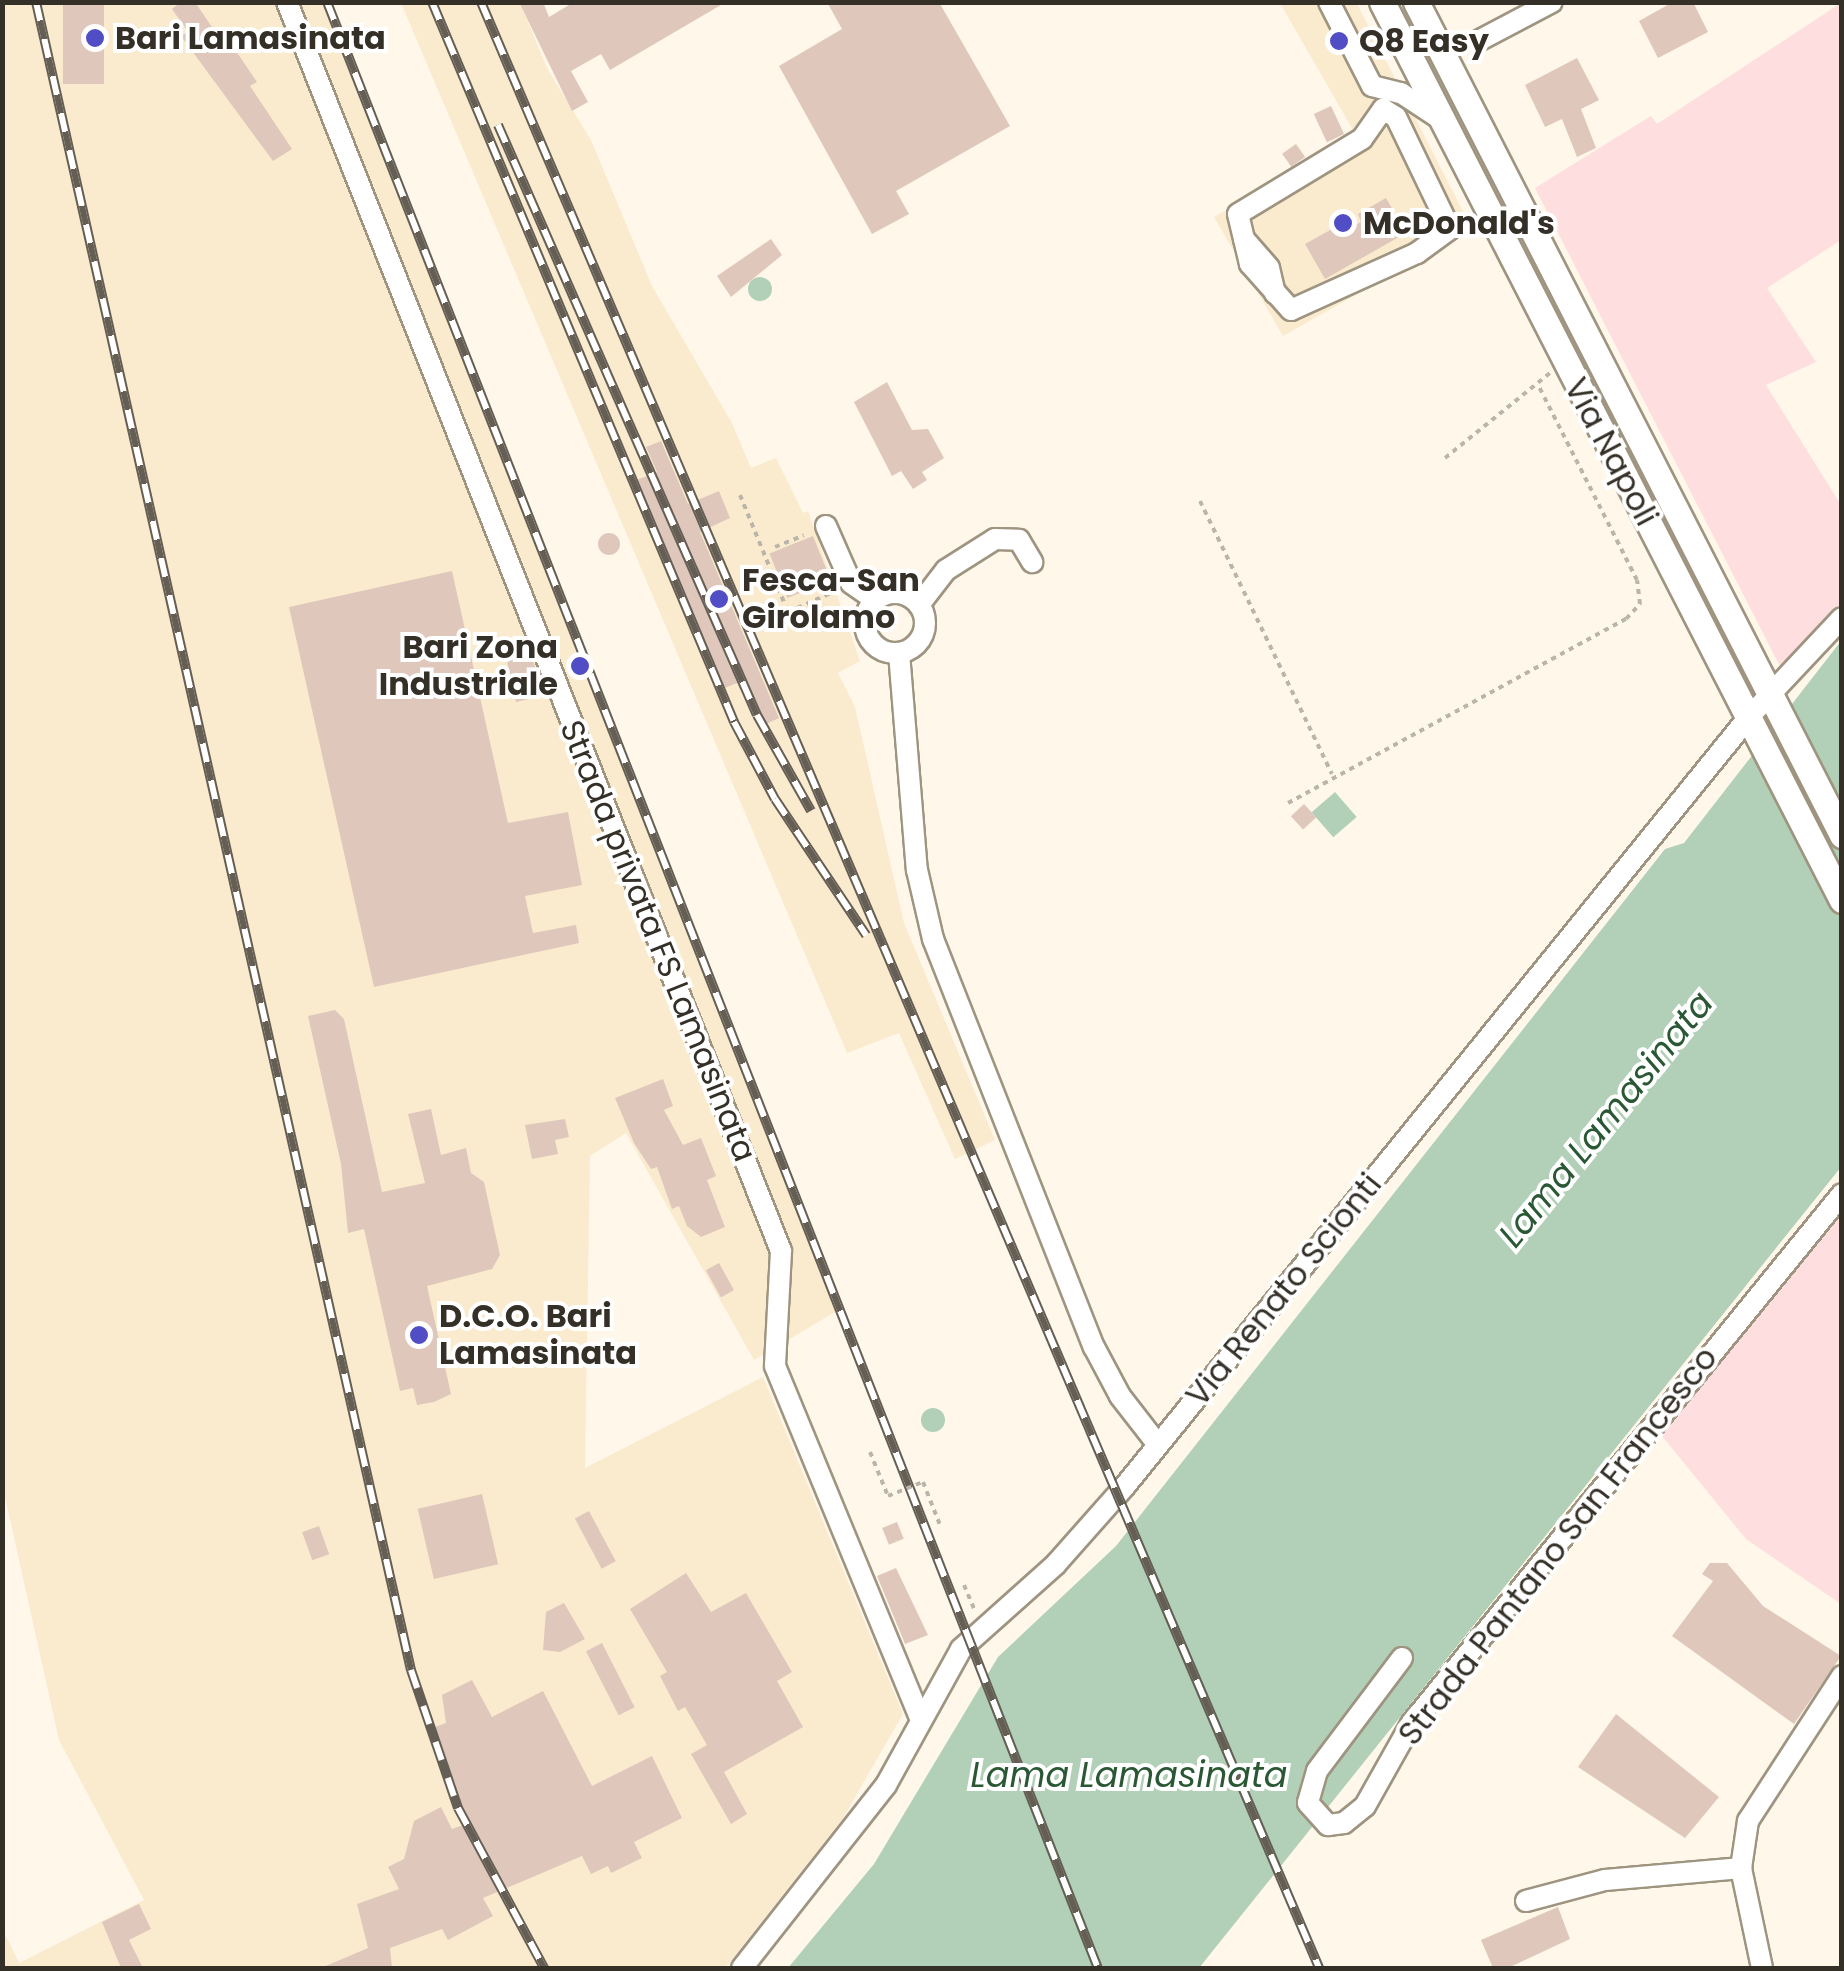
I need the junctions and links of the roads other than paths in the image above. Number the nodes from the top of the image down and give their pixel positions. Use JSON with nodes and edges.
{"nodes":[{"id":1,"x":287,"y":2,"type":"edge"},
{"id":2,"x":1329,"y":2,"type":"edge"},
{"id":3,"x":1382,"y":2,"type":"edge"},
{"id":4,"x":1416,"y":2,"type":"edge"},
{"id":5,"x":1552,"y":2,"type":"edge"},
{"id":6,"x":1480,"y":40,"type":"dead end"},
{"id":7,"x":1442,"y":120,"type":"junction"},
{"id":8,"x":1244,"y":239,"type":"joint"},
{"id":9,"x":826,"y":526,"type":"dead end"},
{"id":10,"x":1032,"y":562,"type":"dead end"},
{"id":11,"x":875,"y":600,"type":"junction"},
{"id":12,"x":918,"y":605,"type":"junction"},
{"id":13,"x":1842,"y":618,"type":"edge"},
{"id":14,"x":900,"y":654,"type":"junction"},
{"id":15,"x":1773,"y":702,"type":"junction"},
{"id":16,"x":1752,"y":726,"type":"junction"},
{"id":17,"x":1842,"y":835,"type":"edge"},
{"id":18,"x":1842,"y":900,"type":"edge"},
{"id":19,"x":1842,"y":1194,"type":"edge"},
{"id":20,"x":1158,"y":1445,"type":"junction"},
{"id":21,"x":1402,"y":1658,"type":"dead end"},
{"id":22,"x":1842,"y":1676,"type":"edge"},
{"id":23,"x":920,"y":1717,"type":"junction"},
{"id":24,"x":1741,"y":1868,"type":"junction"},
{"id":25,"x":1526,"y":1901,"type":"dead end"},
{"id":26,"x":742,"y":1968,"type":"edge"},
{"id":27,"x":1762,"y":1968,"type":"edge"}],
"edges":[{"from":1,"to":23,"type":"street","name":"Strada privata FS Lamasinata"},
{"from":2,"to":7,"type":"street"},
{"from":3,"to":7,"type":"main road","name":"Via Napoli"},
{"from":4,"to":15,"type":"main road","name":"Via Napoli"},
{"from":5,"to":6,"type":"street"},
{"from":7,"to":16,"type":"main road","name":"Via Napoli"},
{"from":8,"to":8,"type":"street"},
{"from":9,"to":11,"type":"street"},
{"from":10,"to":12,"type":"street"},
{"from":11,"to":12,"type":"street"},
{"from":11,"to":14,"type":"street"},
{"from":12,"to":14,"type":"street"},
{"from":13,"to":15,"type":"street","name":"Via Renato Scionti"},
{"from":14,"to":20,"type":"street"},
{"from":15,"to":16,"type":"street","name":"Via Renato Scionti"},
{"from":15,"to":17,"type":"main road","name":"Via Napoli"},
{"from":16,"to":18,"type":"main road","name":"Via Napoli"},
{"from":16,"to":20,"type":"street","name":"Via Renato Scionti"},
{"from":19,"to":21,"type":"street","name":"Strada Pantano San Francesco"},
{"from":20,"to":23,"type":"street","name":"Via Renato Scionti"},
{"from":22,"to":24,"type":"street"},
{"from":23,"to":26,"type":"street","name":"Via Renato Scionti"},
{"from":24,"to":25,"type":"street"},
{"from":24,"to":27,"type":"street"}]}
